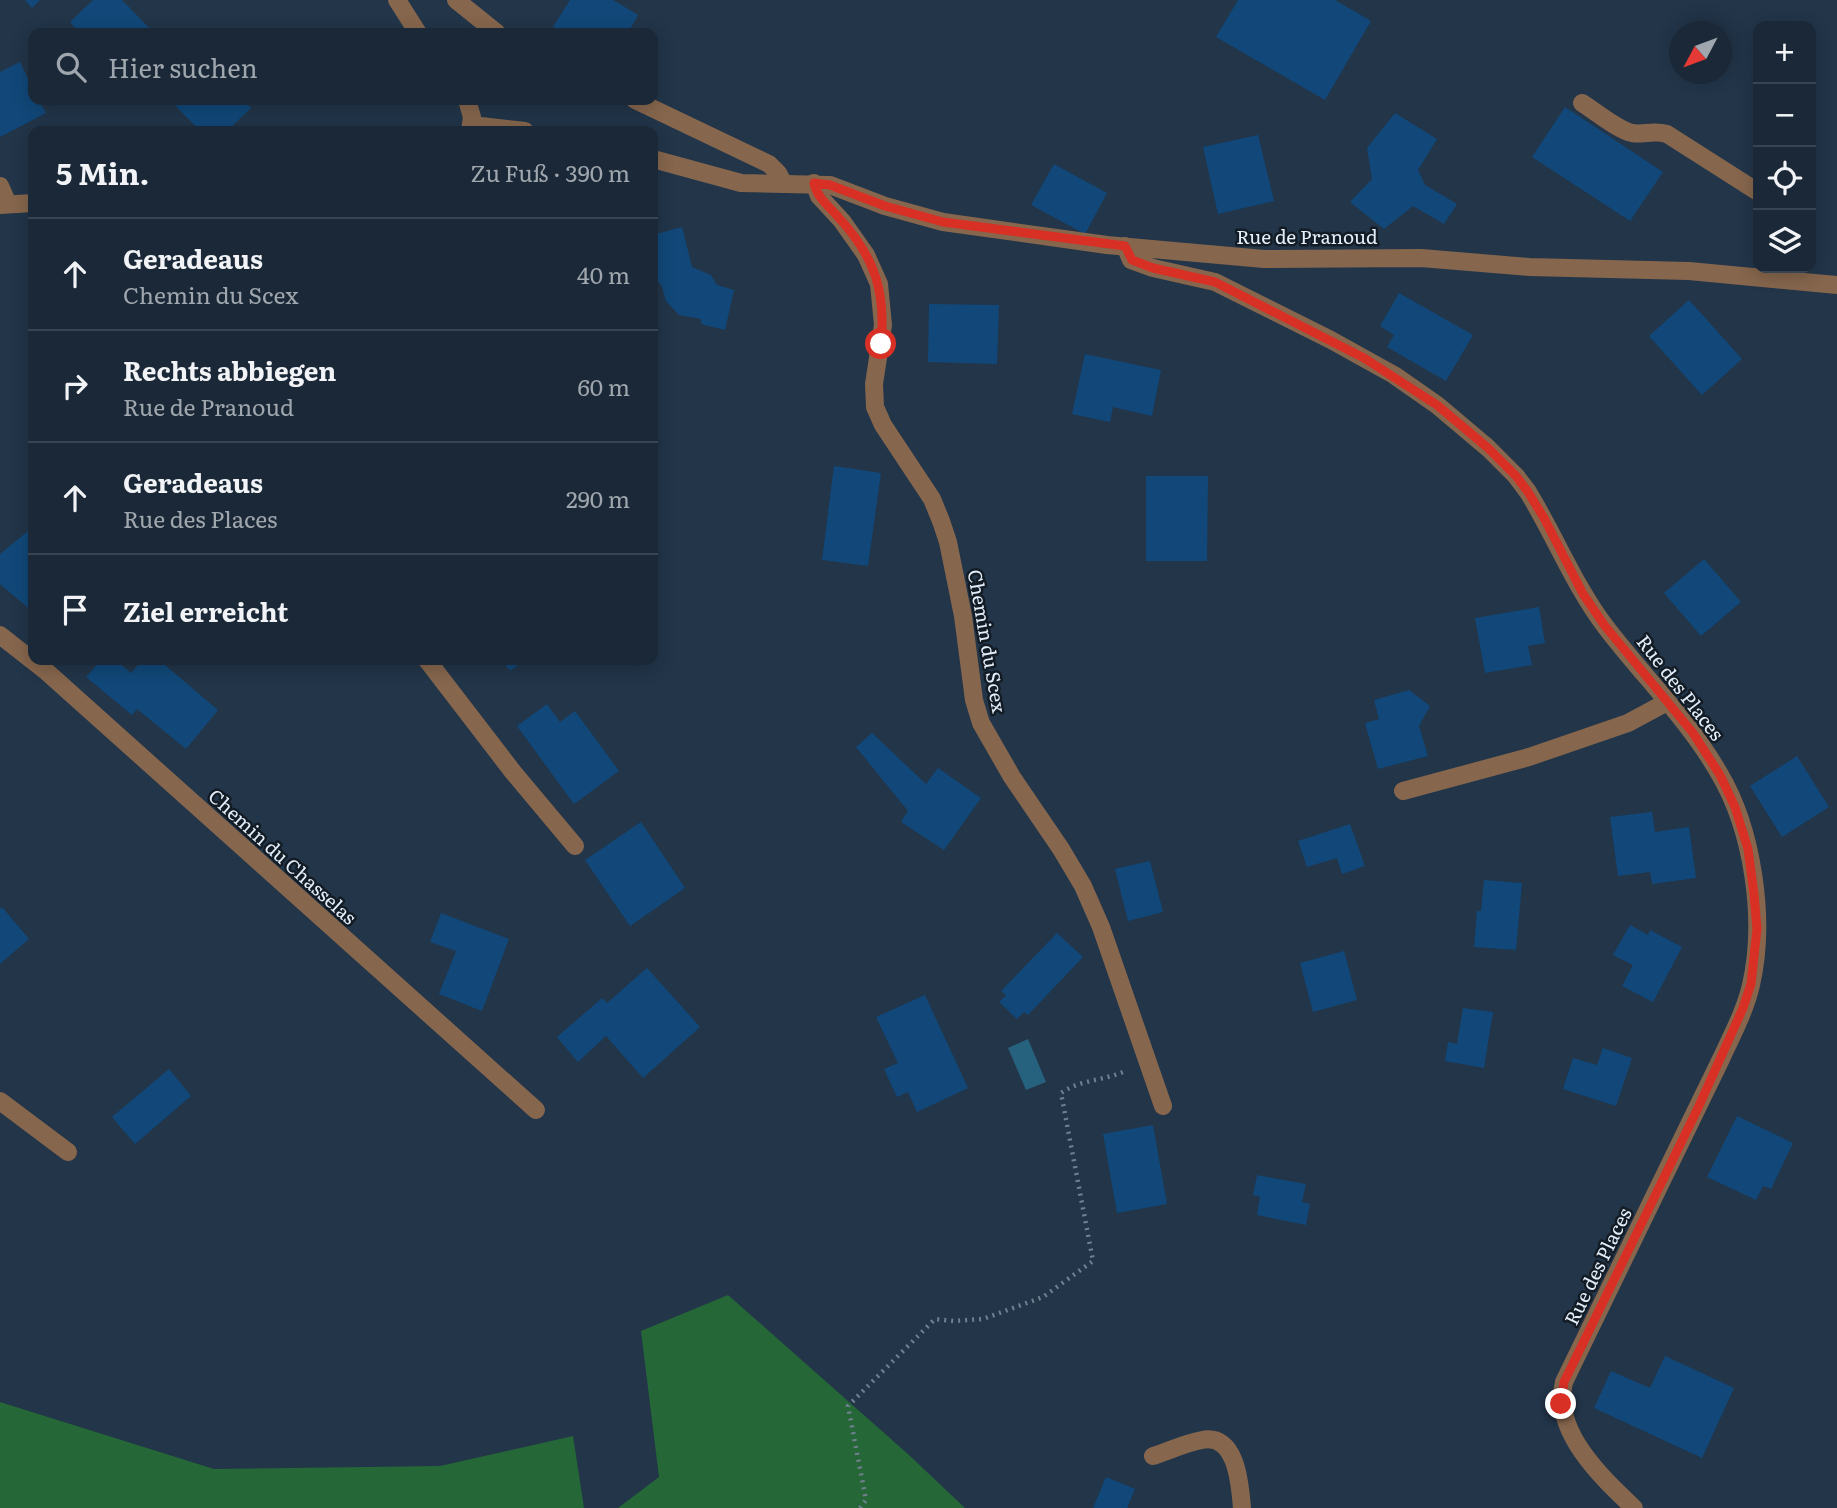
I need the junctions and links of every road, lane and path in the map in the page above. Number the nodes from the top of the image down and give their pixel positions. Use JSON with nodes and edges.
{"nodes":[{"id":1,"x":397,"y":0,"type":"edge"},
{"id":2,"x":456,"y":0,"type":"edge"},
{"id":3,"x":415,"y":28,"type":"edge"},
{"id":4,"x":491,"y":28,"type":"edge"},
{"id":5,"x":1582,"y":103,"type":"dead end"},
{"id":6,"x":469,"y":105,"type":"edge"},
{"id":7,"x":645,"y":105,"type":"edge"},
{"id":8,"x":471,"y":126,"type":"edge"},
{"id":9,"x":658,"y":160,"type":"edge"},
{"id":10,"x":814,"y":183,"type":"junction"},
{"id":11,"x":784,"y":184,"type":"junction"},
{"id":12,"x":0,"y":186,"type":"edge"},
{"id":13,"x":1753,"y":189,"type":"edge"},
{"id":14,"x":28,"y":203,"type":"edge"},
{"id":15,"x":4,"y":204,"type":"edge"},
{"id":16,"x":1125,"y":246,"type":"junction"},
{"id":17,"x":1795,"y":274,"type":"edge"},
{"id":18,"x":1837,"y":285,"type":"edge"},
{"id":19,"x":0,"y":635,"type":"edge"},
{"id":20,"x":28,"y":657,"type":"edge"},
{"id":21,"x":38,"y":665,"type":"edge"},
{"id":22,"x":431,"y":665,"type":"edge"},
{"id":23,"x":1667,"y":702,"type":"junction"},
{"id":24,"x":1403,"y":791,"type":"dead end"},
{"id":25,"x":575,"y":846,"type":"dead end"},
{"id":26,"x":1149,"y":1063,"type":"junction"},
{"id":27,"x":0,"y":1101,"type":"edge"},
{"id":28,"x":1163,"y":1106,"type":"dead end"},
{"id":29,"x":536,"y":1110,"type":"dead end"},
{"id":30,"x":68,"y":1152,"type":"dead end"},
{"id":31,"x":1153,"y":1456,"type":"dead end"},
{"id":32,"x":860,"y":1508,"type":"edge"},
{"id":33,"x":1242,"y":1508,"type":"edge"},
{"id":34,"x":1634,"y":1508,"type":"edge"}],
"edges":[{"from":1,"to":3,"type":"street"},
{"from":2,"to":4,"type":"street"},
{"from":5,"to":13,"type":"street"},
{"from":6,"to":8,"type":"street"},
{"from":7,"to":11,"type":"street"},
{"from":9,"to":11,"type":"street","name":"Rue de Pranoud"},
{"from":10,"to":11,"type":"street","name":"Rue de Pranoud"},
{"from":10,"to":16,"type":"street","name":"Rue de Pranoud"},
{"from":10,"to":26,"type":"street","name":"Chemin du Scex"},
{"from":12,"to":15,"type":"street"},
{"from":14,"to":15,"type":"street"},
{"from":16,"to":17,"type":"street","name":"Rue de Pranoud"},
{"from":16,"to":23,"type":"street","name":"Rue des Places"},
{"from":17,"to":18,"type":"street","name":"Rue de Pranoud"},
{"from":19,"to":20,"type":"street","name":"Chemin du Chasselas"},
{"from":21,"to":29,"type":"street","name":"Chemin du Chasselas"},
{"from":22,"to":25,"type":"street"},
{"from":23,"to":24,"type":"street"},
{"from":23,"to":34,"type":"street","name":"Rue des Places"},
{"from":26,"to":28,"type":"street","name":"Chemin du Scex"},
{"from":26,"to":32,"type":"path"},
{"from":27,"to":30,"type":"street"},
{"from":31,"to":33,"type":"street"}]}
